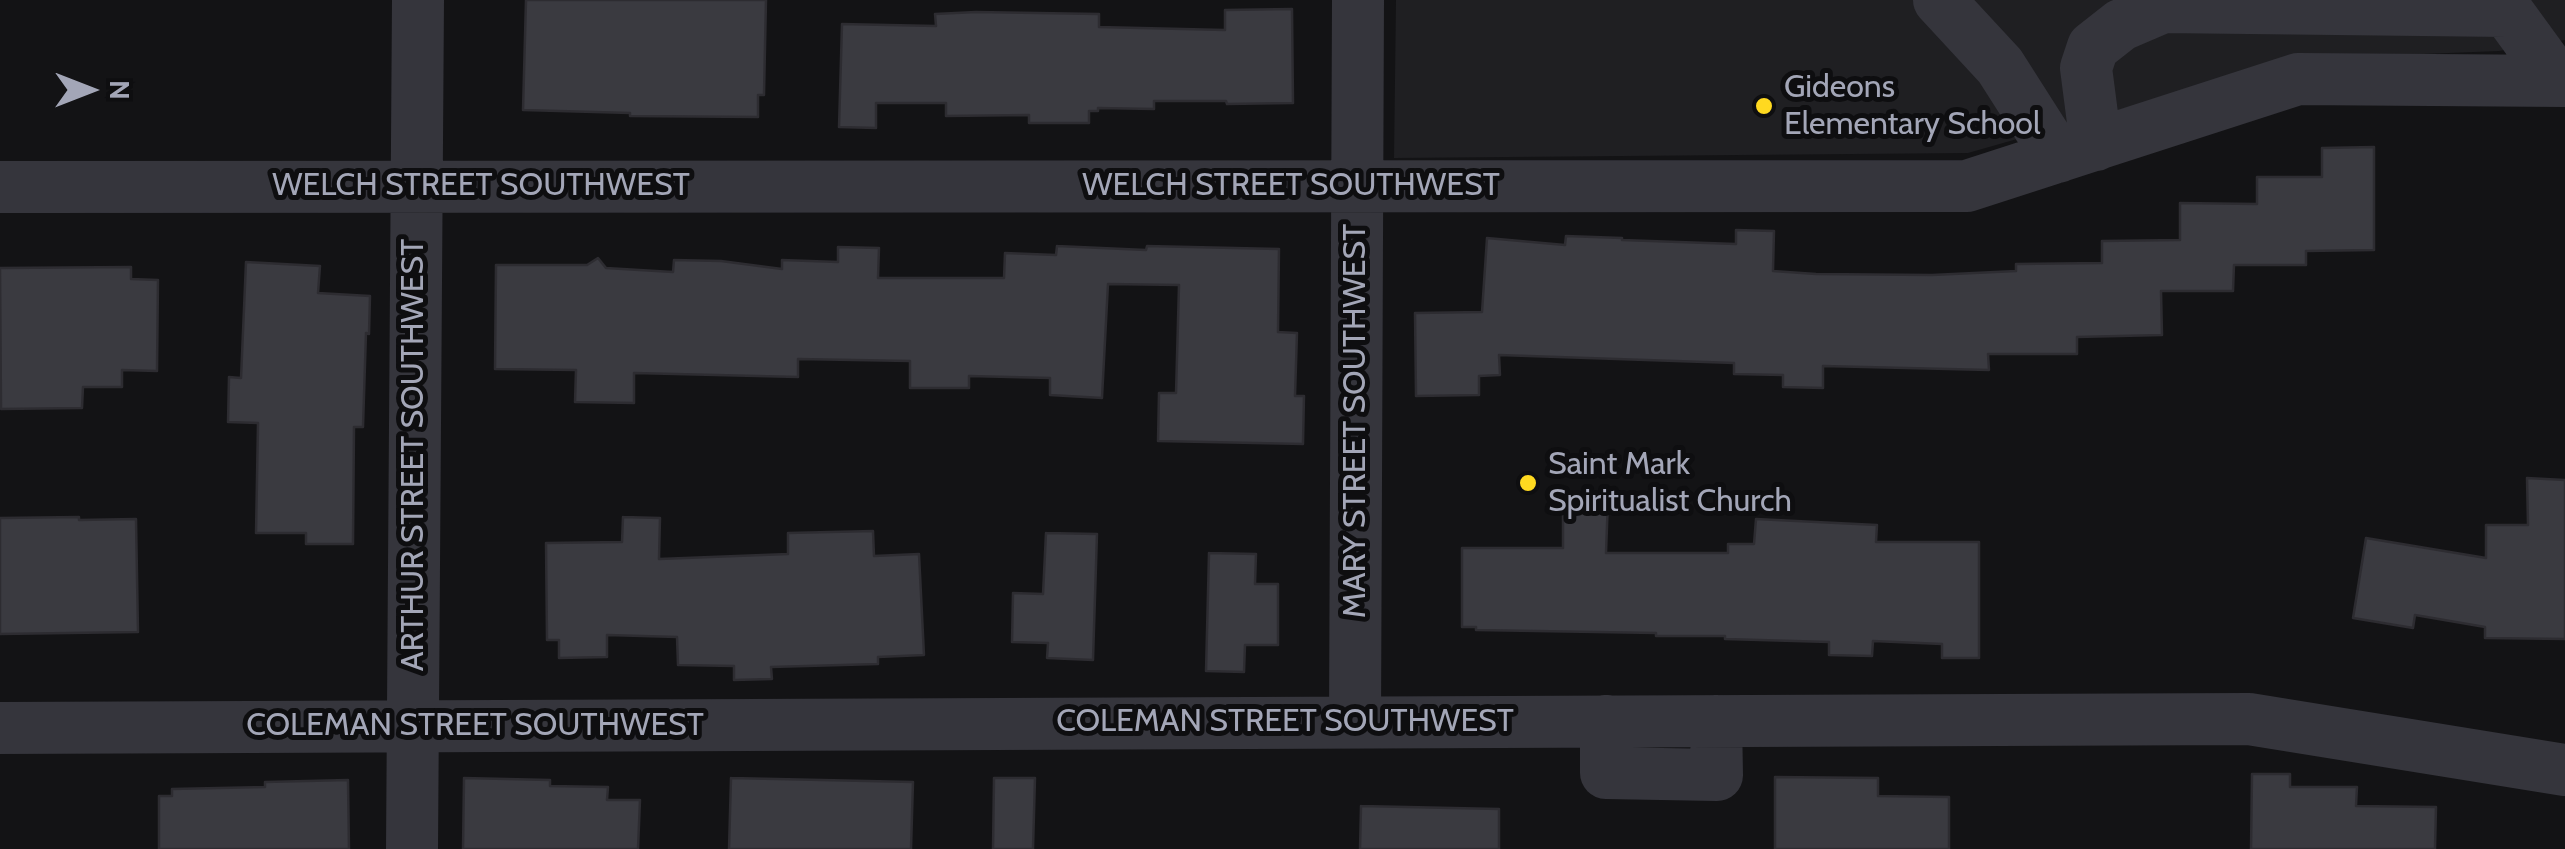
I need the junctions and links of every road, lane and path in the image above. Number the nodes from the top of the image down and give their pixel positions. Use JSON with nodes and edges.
{"nodes":[{"id":1,"x":418,"y":0,"type":"edge"},
{"id":2,"x":1358,"y":0,"type":"edge"},
{"id":3,"x":1939,"y":0,"type":"edge"},
{"id":4,"x":2561,"y":81,"type":"edge"},
{"id":5,"x":2077,"y":151,"type":"junction"},
{"id":6,"x":0,"y":186,"type":"edge"},
{"id":7,"x":416,"y":186,"type":"junction"},
{"id":8,"x":1358,"y":186,"type":"junction"},
{"id":9,"x":1354,"y":722,"type":"junction"},
{"id":10,"x":412,"y":726,"type":"junction"},
{"id":11,"x":0,"y":728,"type":"edge"},
{"id":12,"x":2565,"y":770,"type":"edge"},
{"id":13,"x":412,"y":849,"type":"edge"}],
"edges":[{"from":1,"to":7,"type":"street","name":"ARTHUR STREET SOUTHWEST"},
{"from":2,"to":8,"type":"street","name":"MARY STREET SOUTHWEST"},
{"from":3,"to":5,"type":"street"},
{"from":4,"to":5,"type":"street","name":"WELCH STREET SOUTHWEST"},
{"from":4,"to":5,"type":"street"},
{"from":5,"to":8,"type":"street","name":"WELCH STREET SOUTHWEST"},
{"from":6,"to":7,"type":"street","name":"WELCH STREET SOUTHWEST"},
{"from":7,"to":8,"type":"street","name":"WELCH STREET SOUTHWEST"},
{"from":7,"to":10,"type":"street","name":"ARTHUR STREET SOUTHWEST"},
{"from":8,"to":9,"type":"street","name":"MARY STREET SOUTHWEST"},
{"from":9,"to":10,"type":"street","name":"COLEMAN STREET SOUTHWEST"},
{"from":9,"to":12,"type":"street","name":"COLEMAN STREET SOUTHWEST"},
{"from":10,"to":11,"type":"street","name":"COLEMAN STREET SOUTHWEST"},
{"from":10,"to":13,"type":"street","name":"ARTHUR STREET SOUTHWEST"}]}
